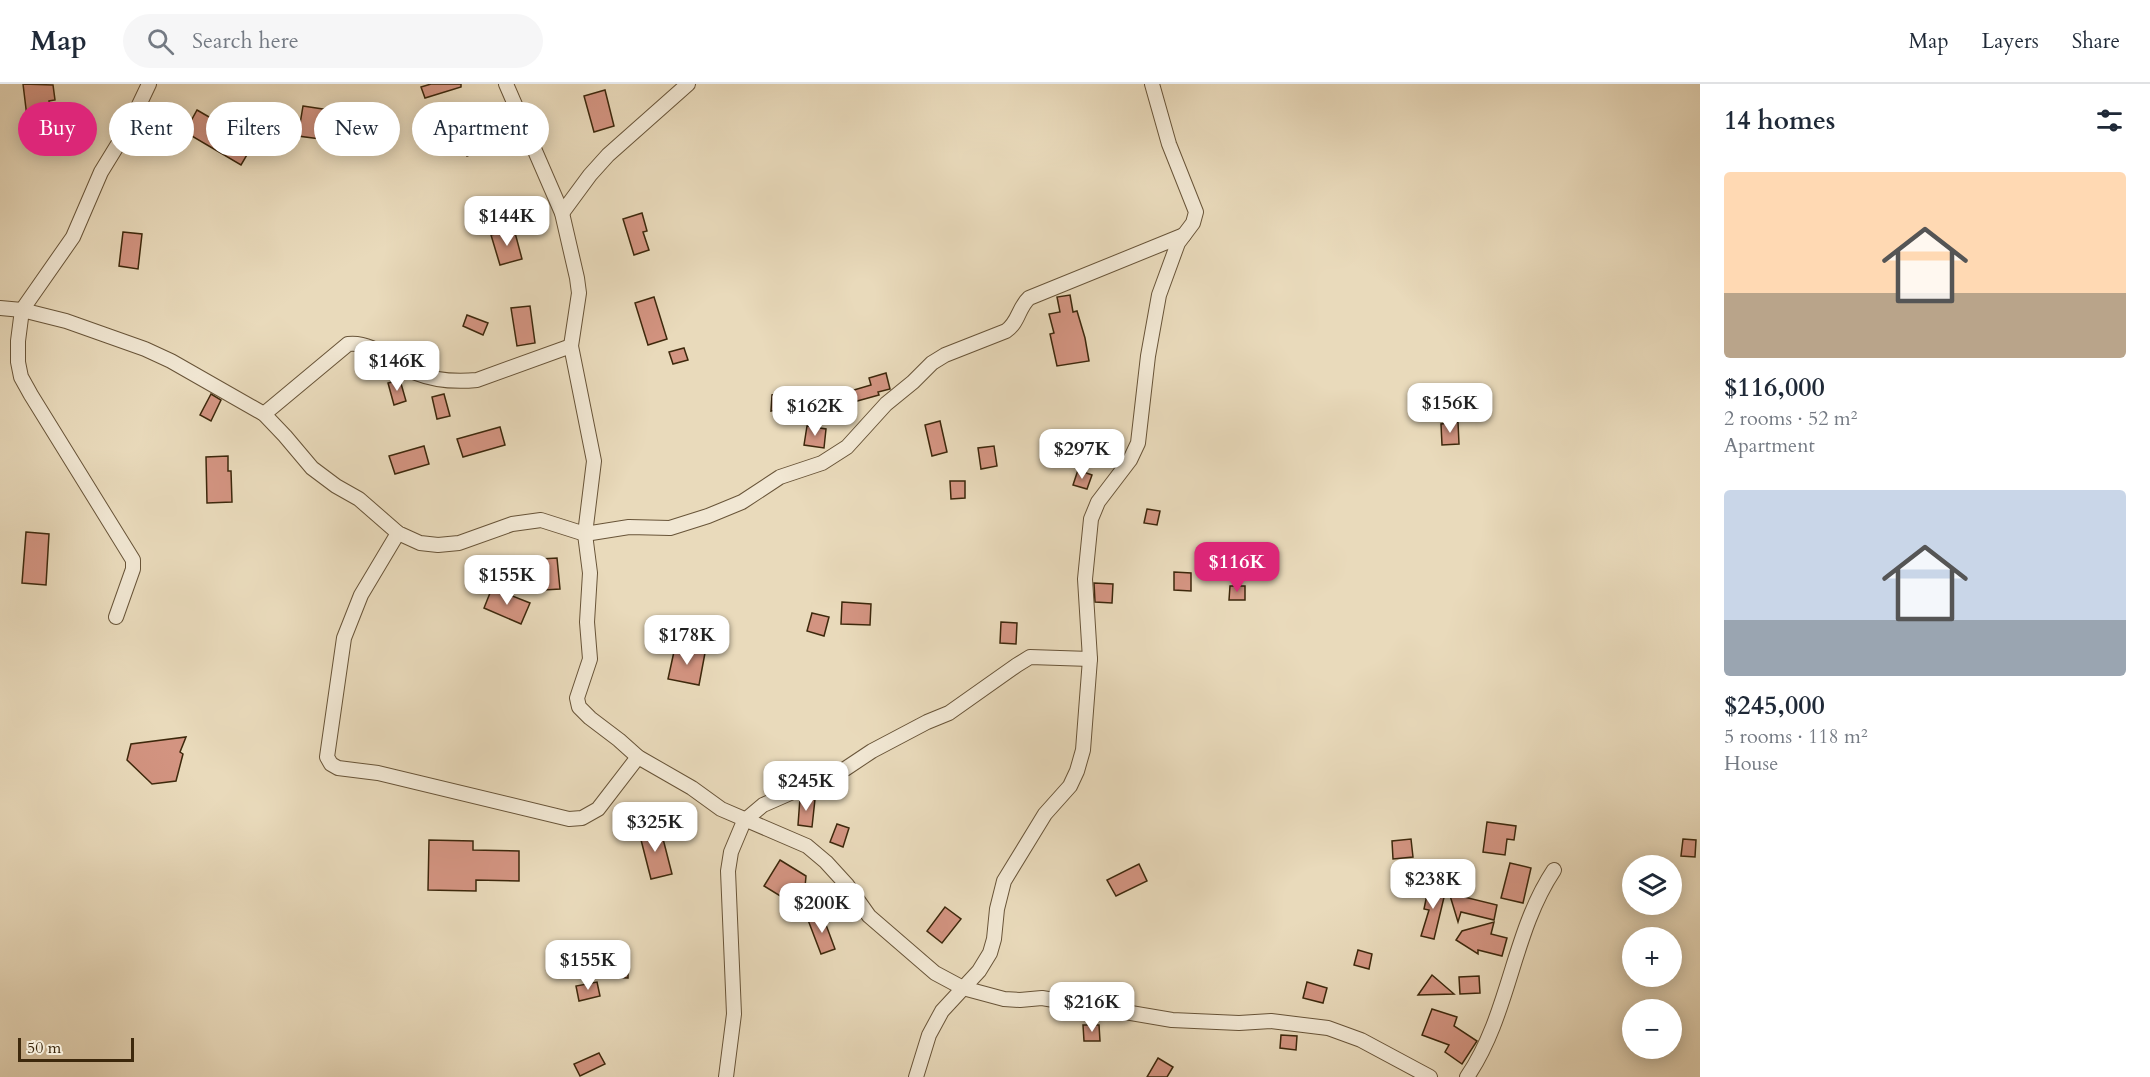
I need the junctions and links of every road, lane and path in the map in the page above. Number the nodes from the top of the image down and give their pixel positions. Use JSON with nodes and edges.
{"nodes":[{"id":1,"x":149,"y":84,"type":"edge"},
{"id":2,"x":506,"y":84,"type":"edge"},
{"id":3,"x":688,"y":84,"type":"edge"},
{"id":4,"x":1152,"y":84,"type":"edge"},
{"id":5,"x":562,"y":213,"type":"junction"},
{"id":6,"x":1184,"y":235,"type":"junction"},
{"id":7,"x":0,"y":308,"type":"edge"},
{"id":8,"x":22,"y":310,"type":"junction"},
{"id":9,"x":571,"y":346,"type":"junction"},
{"id":10,"x":264,"y":414,"type":"junction"},
{"id":11,"x":398,"y":532,"type":"junction"},
{"id":12,"x":585,"y":534,"type":"junction"},
{"id":13,"x":116,"y":617,"type":"dead end"},
{"id":14,"x":1090,"y":658,"type":"junction"},
{"id":15,"x":638,"y":757,"type":"junction"},
{"id":16,"x":744,"y":821,"type":"junction"},
{"id":17,"x":1554,"y":870,"type":"dead end"},
{"id":18,"x":963,"y":988,"type":"junction"},
{"id":19,"x":726,"y":1077,"type":"edge"},
{"id":20,"x":916,"y":1077,"type":"edge"},
{"id":21,"x":1430,"y":1077,"type":"edge"},
{"id":22,"x":1467,"y":1077,"type":"edge"}],
"edges":[{"from":1,"to":8,"type":"street"},
{"from":2,"to":5,"type":"street"},
{"from":3,"to":5,"type":"street"},
{"from":4,"to":6,"type":"street"},
{"from":5,"to":9,"type":"street"},
{"from":6,"to":12,"type":"street"},
{"from":6,"to":14,"type":"street"},
{"from":7,"to":8,"type":"street"},
{"from":8,"to":10,"type":"street"},
{"from":8,"to":13,"type":"street"},
{"from":9,"to":10,"type":"street"},
{"from":9,"to":12,"type":"street"},
{"from":10,"to":11,"type":"street"},
{"from":11,"to":12,"type":"street"},
{"from":11,"to":15,"type":"street"},
{"from":12,"to":15,"type":"street"},
{"from":14,"to":16,"type":"street"},
{"from":14,"to":18,"type":"street"},
{"from":15,"to":16,"type":"street"},
{"from":16,"to":18,"type":"street"},
{"from":16,"to":19,"type":"street"},
{"from":17,"to":22,"type":"street"},
{"from":18,"to":20,"type":"street"},
{"from":18,"to":21,"type":"street"}]}
